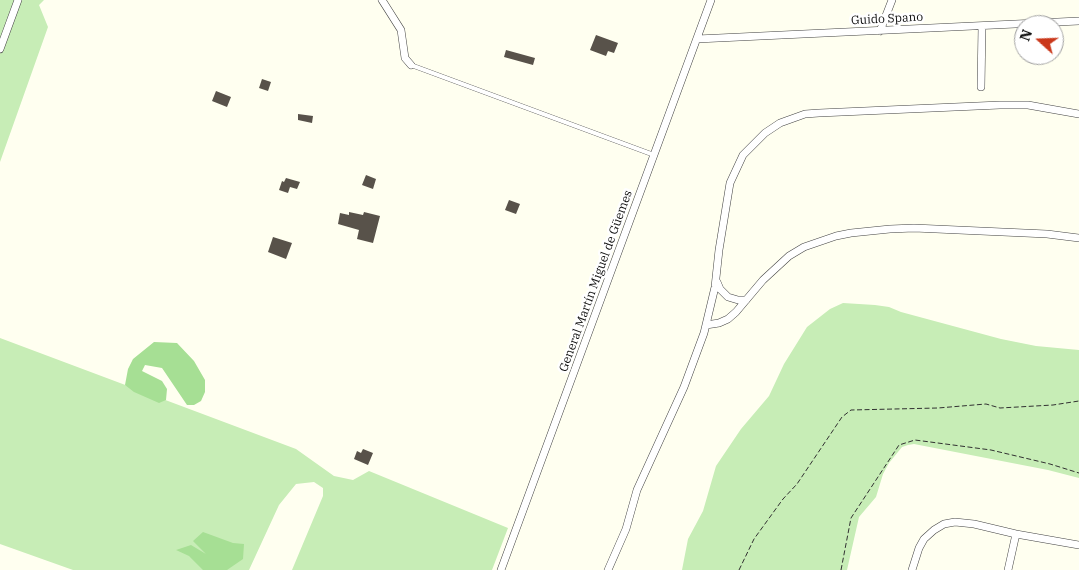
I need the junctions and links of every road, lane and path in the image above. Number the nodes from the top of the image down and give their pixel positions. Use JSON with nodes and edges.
{"nodes":[{"id":1,"x":18,"y":0,"type":"edge"},
{"id":2,"x":382,"y":0,"type":"edge"},
{"id":3,"x":711,"y":0,"type":"edge"},
{"id":4,"x":892,"y":0,"type":"edge"},
{"id":5,"x":1079,"y":20,"type":"edge"},
{"id":6,"x":982,"y":26,"type":"junction"},
{"id":7,"x":880,"y":30,"type":"junction"},
{"id":8,"x":697,"y":39,"type":"junction"},
{"id":9,"x":0,"y":48,"type":"edge"},
{"id":10,"x":410,"y":65,"type":"joint"},
{"id":11,"x":981,"y":87,"type":"dead end"},
{"id":12,"x":1079,"y":114,"type":"edge"},
{"id":13,"x":654,"y":155,"type":"junction"},
{"id":14,"x":1079,"y":238,"type":"edge"},
{"id":15,"x":716,"y":281,"type":"junction"},
{"id":16,"x":746,"y":300,"type":"junction"},
{"id":17,"x":706,"y":325,"type":"junction"},
{"id":18,"x":1079,"y":400,"type":"edge"},
{"id":19,"x":1079,"y":473,"type":"edge"},
{"id":20,"x":1016,"y":534,"type":"junction"},
{"id":21,"x":1079,"y":545,"type":"edge"},
{"id":22,"x":501,"y":570,"type":"edge"},
{"id":23,"x":608,"y":570,"type":"edge"},
{"id":24,"x":739,"y":570,"type":"edge"},
{"id":25,"x":841,"y":570,"type":"edge"},
{"id":26,"x":912,"y":570,"type":"edge"},
{"id":27,"x":1008,"y":570,"type":"edge"}],
"edges":[{"from":1,"to":9,"type":"street"},
{"from":2,"to":10,"type":"street"},
{"from":3,"to":8,"type":"street","name":"General Martín Miguel de Güemes"},
{"from":4,"to":7,"type":"street"},
{"from":5,"to":6,"type":"street","name":"Guido Spano"},
{"from":6,"to":7,"type":"street","name":"Guido Spano"},
{"from":6,"to":11,"type":"street"},
{"from":7,"to":8,"type":"street","name":"Guido Spano"},
{"from":8,"to":13,"type":"street","name":"General Martín Miguel de Güemes"},
{"from":10,"to":13,"type":"lane"},
{"from":12,"to":15,"type":"street"},
{"from":13,"to":22,"type":"street","name":"General Martín Miguel de Güemes"},
{"from":14,"to":16,"type":"street"},
{"from":15,"to":16,"type":"street"},
{"from":15,"to":17,"type":"street"},
{"from":16,"to":17,"type":"street"},
{"from":17,"to":23,"type":"street"},
{"from":18,"to":24,"type":"path"},
{"from":19,"to":25,"type":"path"},
{"from":20,"to":21,"type":"street"},
{"from":20,"to":26,"type":"street"},
{"from":20,"to":27,"type":"street"}]}
